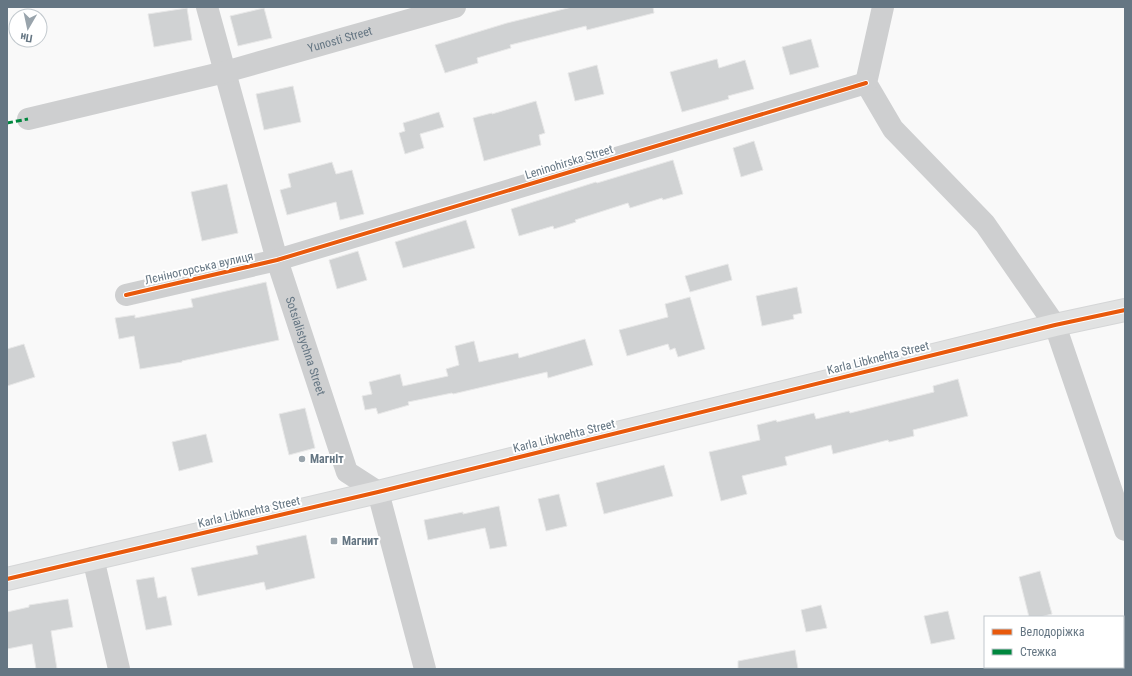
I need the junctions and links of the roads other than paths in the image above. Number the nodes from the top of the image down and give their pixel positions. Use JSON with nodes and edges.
{"nodes":[{"id":1,"x":207,"y":7,"type":"edge"},
{"id":2,"x":455,"y":7,"type":"edge"},
{"id":3,"x":883,"y":7,"type":"edge"},
{"id":4,"x":225,"y":72,"type":"junction"},
{"id":5,"x":866,"y":83,"type":"junction"},
{"id":6,"x":28,"y":119,"type":"dead end"},
{"id":7,"x":276,"y":260,"type":"junction"},
{"id":8,"x":126,"y":295,"type":"dead end"},
{"id":9,"x":1125,"y":310,"type":"edge"},
{"id":10,"x":1056,"y":325,"type":"junction"},
{"id":11,"x":378,"y":492,"type":"junction"},
{"id":12,"x":1125,"y":530,"type":"edge"},
{"id":13,"x":93,"y":558,"type":"junction"},
{"id":14,"x":7,"y":579,"type":"edge"},
{"id":15,"x":119,"y":669,"type":"edge"},
{"id":16,"x":425,"y":669,"type":"edge"}],
"edges":[{"from":1,"to":4,"type":"street","name":"Sotsialistychna Street"},
{"from":2,"to":4,"type":"street","name":"Yunosti Street"},
{"from":3,"to":5,"type":"street"},
{"from":4,"to":6,"type":"street","name":"Yunosti Street"},
{"from":4,"to":7,"type":"street","name":"Sotsialistychna Street"},
{"from":5,"to":7,"type":"street","name":"Leninohirska Street"},
{"from":5,"to":10,"type":"street"},
{"from":7,"to":8,"type":"street","name":"Лєніногорська вулиця"},
{"from":7,"to":11,"type":"street","name":"Sotsialistychna Street"},
{"from":9,"to":10,"type":"street","name":"Karla Libknehta Street"},
{"from":10,"to":11,"type":"street","name":"Karla Libknehta Street"},
{"from":10,"to":12,"type":"street"},
{"from":11,"to":13,"type":"street","name":"Karla Libknehta Street"},
{"from":11,"to":16,"type":"street"},
{"from":13,"to":14,"type":"street","name":"Karla Libknehta Street"},
{"from":13,"to":15,"type":"street"}]}
